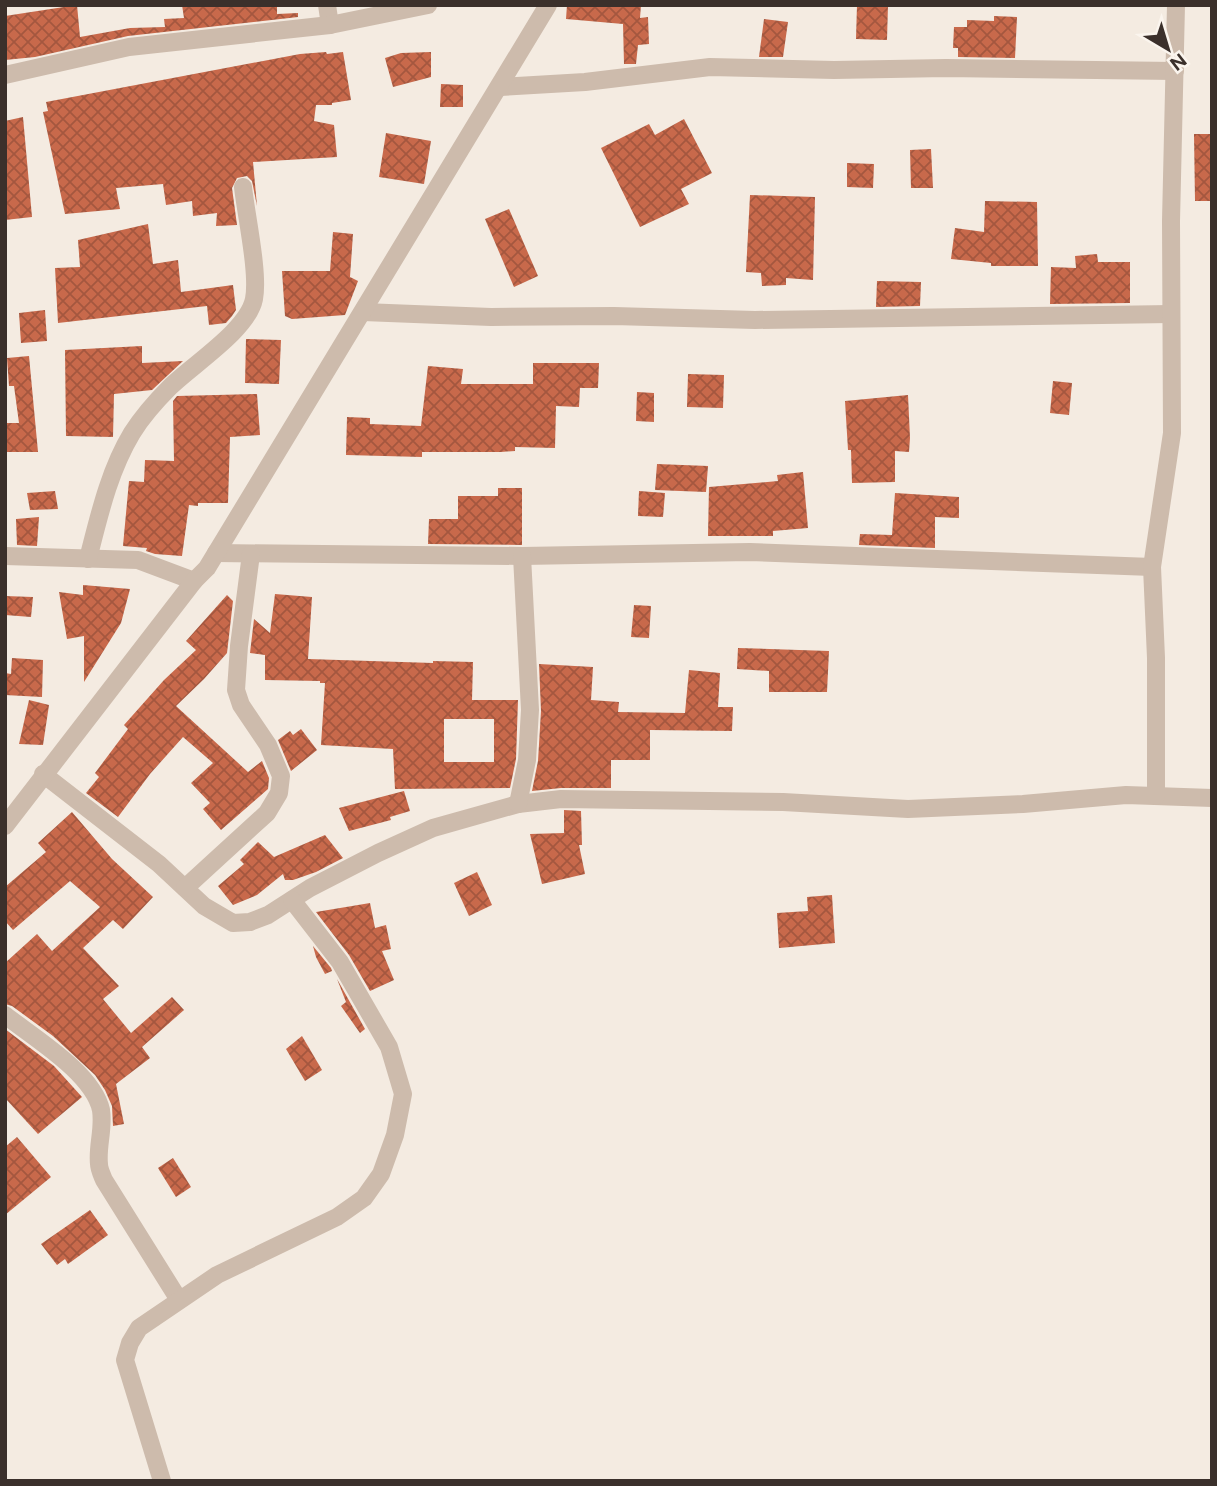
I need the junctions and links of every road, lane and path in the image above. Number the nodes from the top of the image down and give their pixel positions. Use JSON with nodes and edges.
{"nodes":[{"id":1,"x":327,"y":5,"type":"edge"},
{"id":2,"x":428,"y":5,"type":"edge"},
{"id":3,"x":548,"y":5,"type":"edge"},
{"id":4,"x":1176,"y":5,"type":"edge"},
{"id":5,"x":330,"y":25,"type":"junction"},
{"id":6,"x":1175,"y":71,"type":"junction"},
{"id":7,"x":5,"y":75,"type":"edge"},
{"id":8,"x":500,"y":87,"type":"junction"},
{"id":9,"x":243,"y":187,"type":"dead end"},
{"id":10,"x":363,"y":312,"type":"junction"},
{"id":11,"x":1171,"y":314,"type":"junction"},
{"id":12,"x":216,"y":553,"type":"junction"},
{"id":13,"x":251,"y":554,"type":"junction"},
{"id":14,"x":5,"y":556,"type":"edge"},
{"id":15,"x":522,"y":556,"type":"junction"},
{"id":16,"x":88,"y":559,"type":"junction"},
{"id":17,"x":1152,"y":567,"type":"junction"},
{"id":18,"x":194,"y":581,"type":"junction"},
{"id":19,"x":43,"y":774,"type":"junction"},
{"id":20,"x":1156,"y":796,"type":"junction"},
{"id":21,"x":1212,"y":799,"type":"edge"},
{"id":22,"x":517,"y":804,"type":"junction"},
{"id":23,"x":5,"y":825,"type":"edge"},
{"id":24,"x":185,"y":888,"type":"junction"},
{"id":25,"x":292,"y":900,"type":"junction"},
{"id":26,"x":5,"y":1015,"type":"edge"},
{"id":27,"x":179,"y":1300,"type":"junction"},
{"id":28,"x":162,"y":1481,"type":"edge"}],
"edges":[{"from":1,"to":5,"type":"street"},
{"from":2,"to":5,"type":"street"},
{"from":3,"to":8,"type":"street"},
{"from":4,"to":6,"type":"street"},
{"from":5,"to":7,"type":"street"},
{"from":6,"to":8,"type":"street"},
{"from":6,"to":11,"type":"street"},
{"from":8,"to":10,"type":"street"},
{"from":9,"to":16,"type":"street"},
{"from":10,"to":11,"type":"street"},
{"from":10,"to":12,"type":"street"},
{"from":11,"to":17,"type":"street"},
{"from":12,"to":13,"type":"street"},
{"from":12,"to":18,"type":"street"},
{"from":13,"to":15,"type":"street"},
{"from":13,"to":24,"type":"street"},
{"from":14,"to":16,"type":"street"},
{"from":15,"to":17,"type":"street"},
{"from":15,"to":22,"type":"street"},
{"from":16,"to":18,"type":"street"},
{"from":17,"to":20,"type":"street"},
{"from":18,"to":19,"type":"street"},
{"from":19,"to":23,"type":"street"},
{"from":19,"to":24,"type":"street"},
{"from":20,"to":21,"type":"street"},
{"from":20,"to":22,"type":"street"},
{"from":22,"to":25,"type":"street"},
{"from":24,"to":25,"type":"street"},
{"from":25,"to":27,"type":"street"},
{"from":26,"to":27,"type":"street"},
{"from":27,"to":28,"type":"street"}]}
